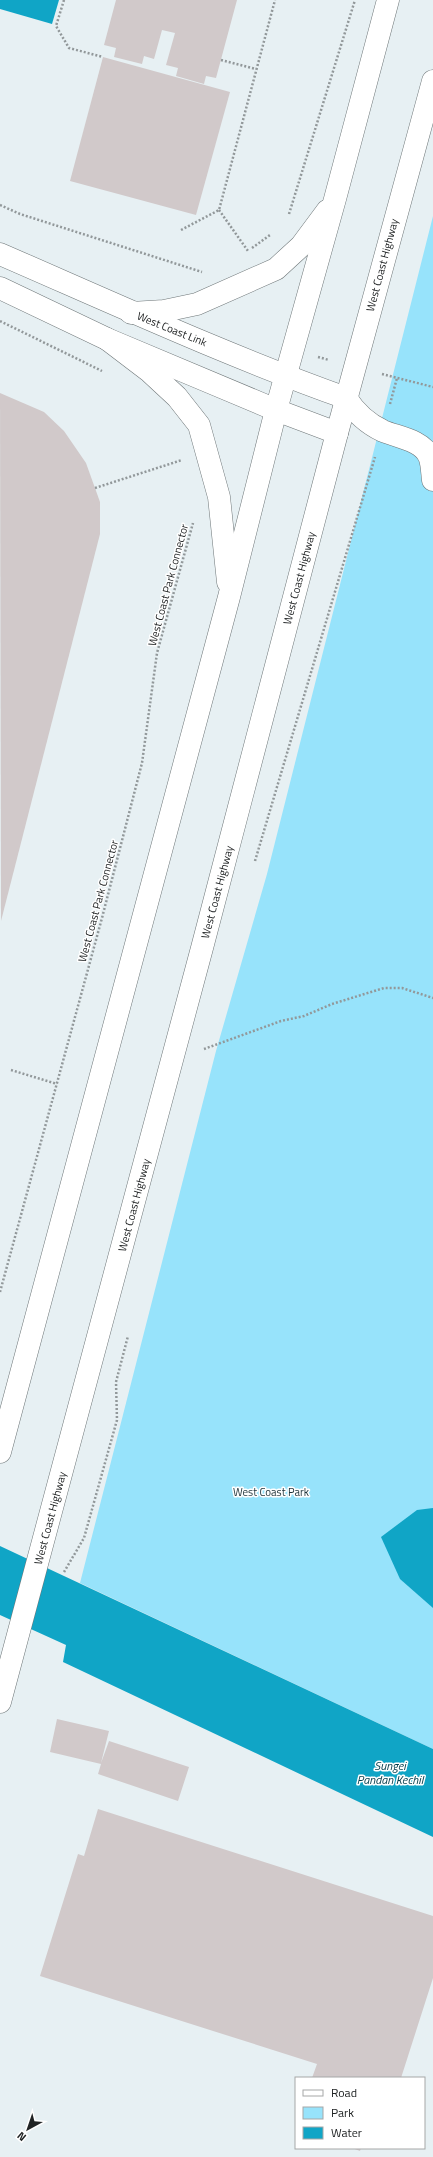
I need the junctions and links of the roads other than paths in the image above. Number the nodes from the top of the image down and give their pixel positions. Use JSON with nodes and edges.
{"nodes":[{"id":1,"x":388,"y":0,"type":"edge"},
{"id":2,"x":433,"y":81,"type":"edge"},
{"id":3,"x":335,"y":200,"type":"junction"},
{"id":4,"x":0,"y":254,"type":"edge"},
{"id":5,"x":0,"y":288,"type":"edge"},
{"id":6,"x":131,"y":313,"type":"junction"},
{"id":7,"x":107,"y":339,"type":"junction"},
{"id":8,"x":286,"y":377,"type":"junction"},
{"id":9,"x":346,"y":398,"type":"junction"},
{"id":10,"x":276,"y":410,"type":"junction"},
{"id":11,"x":337,"y":433,"type":"junction"},
{"id":12,"x":433,"y":480,"type":"edge"},
{"id":13,"x":229,"y":597,"type":"junction"},
{"id":14,"x":0,"y":1452,"type":"edge"},
{"id":15,"x":0,"y":1702,"type":"edge"}],
"edges":[{"from":1,"to":3,"type":"main road"},
{"from":2,"to":9,"type":"main road","name":"West Coast Highway"},
{"from":3,"to":6,"type":"main road"},
{"from":3,"to":8,"type":"main road"},
{"from":4,"to":6,"type":"main road","name":"West Coast Link"},
{"from":5,"to":7,"type":"main road"},
{"from":6,"to":8,"type":"main road","name":"West Coast Link"},
{"from":7,"to":10,"type":"main road"},
{"from":7,"to":13,"type":"main road"},
{"from":8,"to":9,"type":"main road","name":"West Coast Link"},
{"from":8,"to":10,"type":"main road"},
{"from":9,"to":11,"type":"main road","name":"West Coast Highway"},
{"from":9,"to":12,"type":"main road"},
{"from":10,"to":11,"type":"main road"},
{"from":10,"to":13,"type":"main road"},
{"from":11,"to":15,"type":"main road","name":"West Coast Highway"},
{"from":13,"to":14,"type":"main road"}]}
